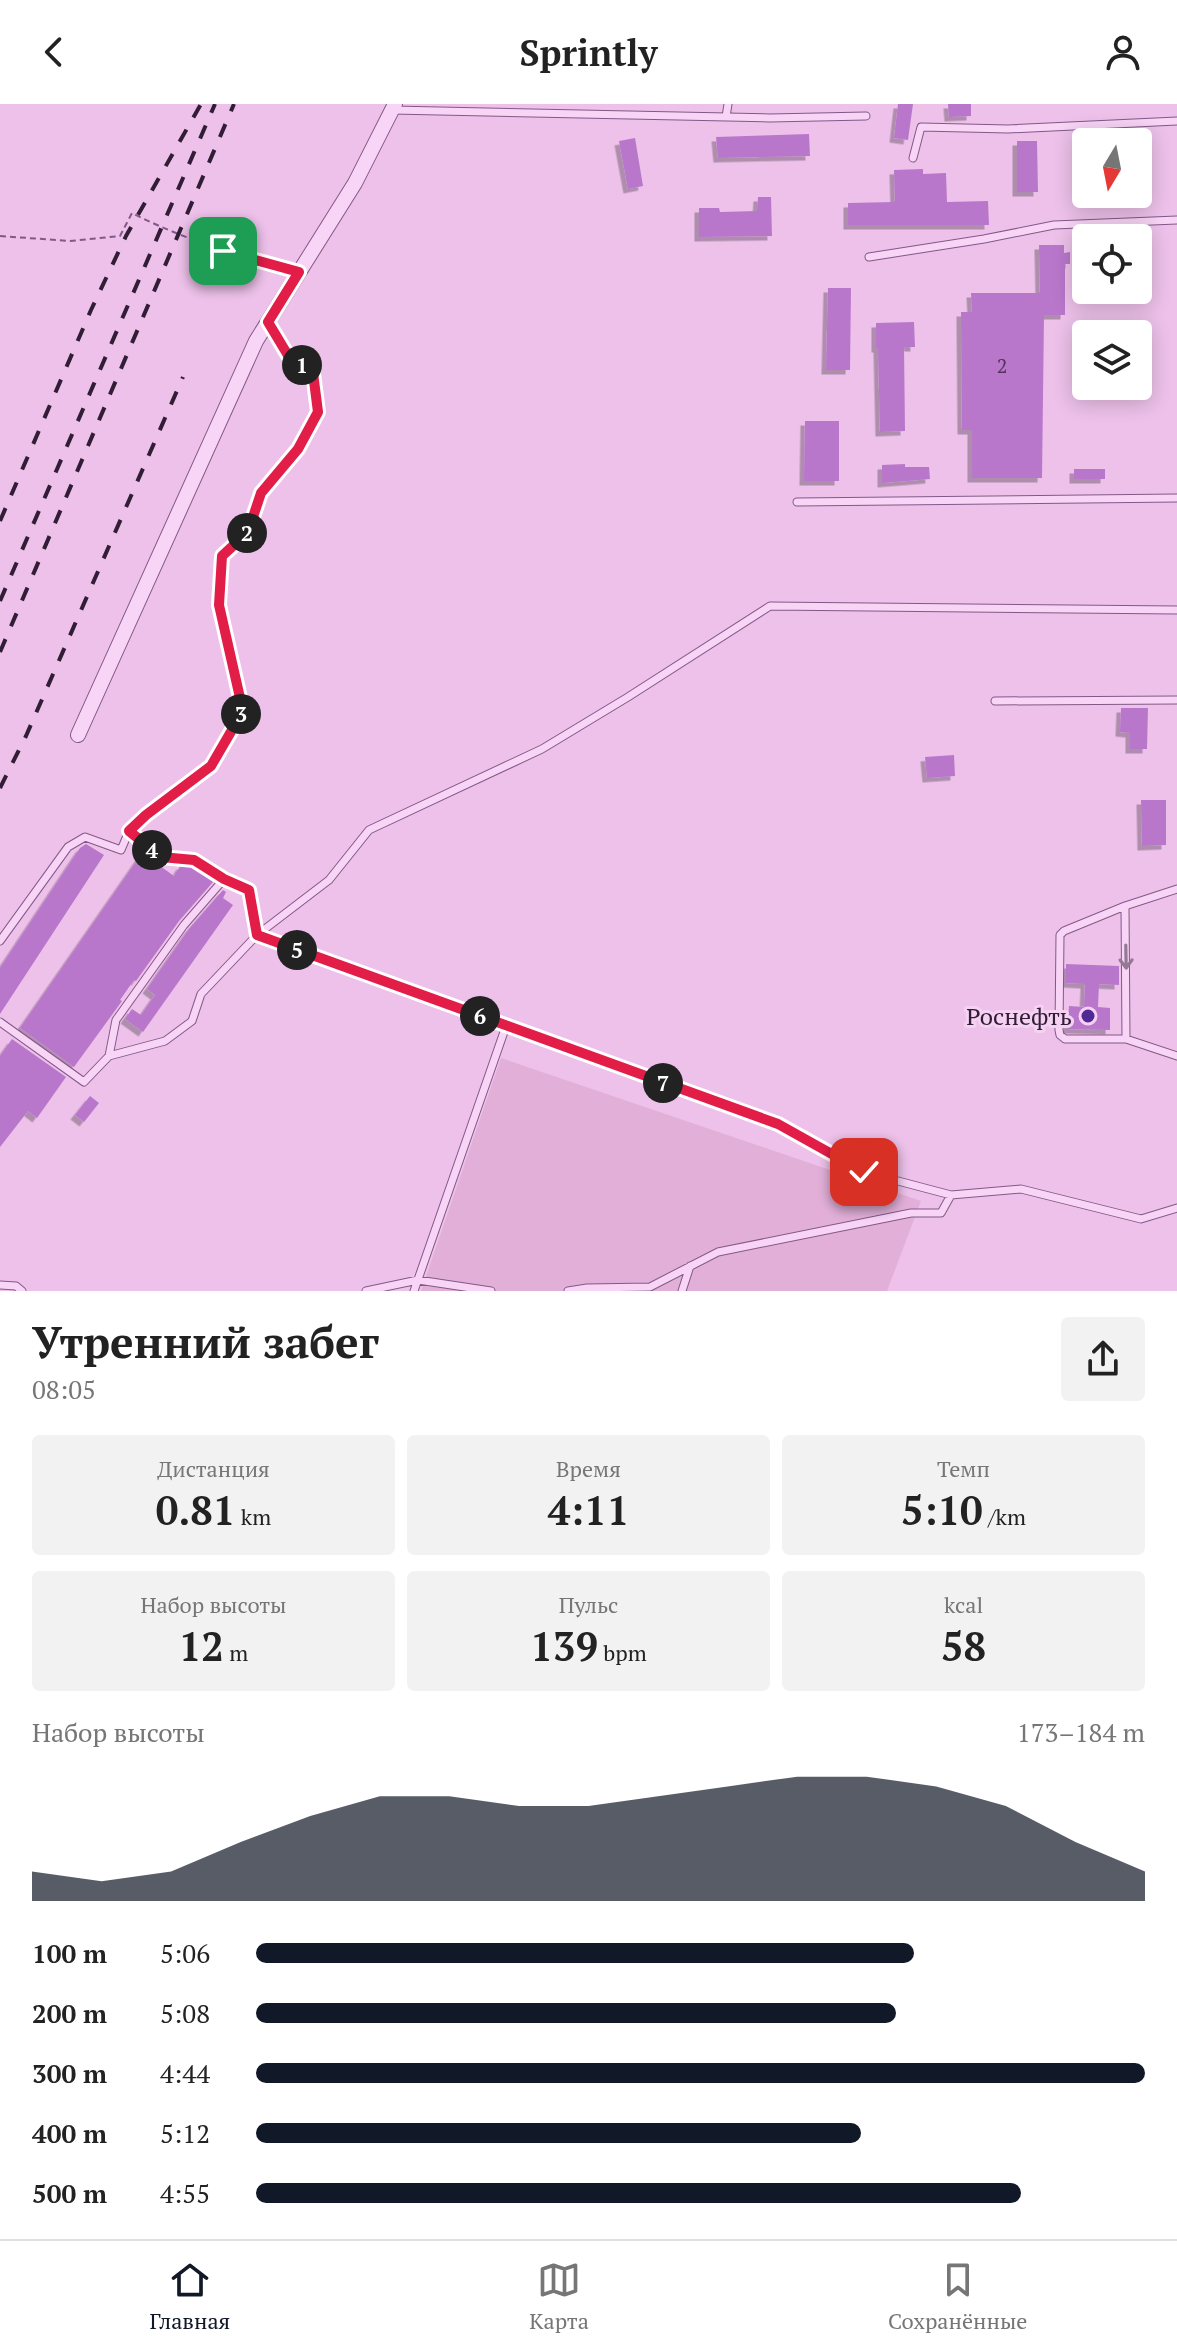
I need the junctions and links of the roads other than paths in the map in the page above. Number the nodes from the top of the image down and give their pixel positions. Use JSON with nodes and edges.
{"nodes":[{"id":1,"x":728,"y":104,"type":"edge"},
{"id":2,"x":394,"y":107,"type":"edge"},
{"id":3,"x":866,"y":116,"type":"dead end"},
{"id":4,"x":726,"y":117,"type":"junction"},
{"id":5,"x":1177,"y":121,"type":"edge"},
{"id":6,"x":913,"y":158,"type":"dead end"},
{"id":7,"x":1177,"y":220,"type":"edge"},
{"id":8,"x":869,"y":257,"type":"dead end"},
{"id":9,"x":268,"y":322,"type":"junction"},
{"id":10,"x":1177,"y":498,"type":"edge"},
{"id":11,"x":797,"y":502,"type":"dead end"},
{"id":12,"x":1177,"y":610,"type":"edge"},
{"id":13,"x":1177,"y":700,"type":"edge"},
{"id":14,"x":995,"y":701,"type":"dead end"},
{"id":15,"x":78,"y":735,"type":"dead end"},
{"id":16,"x":129,"y":831,"type":"junction"},
{"id":17,"x":224,"y":879,"type":"junction"},
{"id":18,"x":1177,"y":889,"type":"edge"},
{"id":19,"x":1125,"y":906,"type":"junction"},
{"id":20,"x":257,"y":935,"type":"junction"},
{"id":21,"x":0,"y":941,"type":"edge"},
{"id":22,"x":0,"y":1022,"type":"edge"},
{"id":23,"x":506,"y":1026,"type":"junction"},
{"id":24,"x":1126,"y":1039,"type":"junction"},
{"id":25,"x":109,"y":1056,"type":"junction"},
{"id":26,"x":1177,"y":1056,"type":"edge"},
{"id":27,"x":951,"y":1195,"type":"junction"},
{"id":28,"x":1177,"y":1208,"type":"edge"},
{"id":29,"x":690,"y":1266,"type":"junction"},
{"id":30,"x":418,"y":1280,"type":"junction"},
{"id":31,"x":0,"y":1285,"type":"edge"},
{"id":32,"x":22,"y":1291,"type":"edge"},
{"id":33,"x":366,"y":1291,"type":"edge"},
{"id":34,"x":414,"y":1291,"type":"edge"},
{"id":35,"x":491,"y":1291,"type":"edge"},
{"id":36,"x":568,"y":1291,"type":"edge"},
{"id":37,"x":682,"y":1291,"type":"edge"}],
"edges":[{"from":1,"to":4,"type":"lane"},
{"from":2,"to":4,"type":"lane"},
{"from":2,"to":9,"type":"street"},
{"from":3,"to":4,"type":"lane"},
{"from":5,"to":6,"type":"lane"},
{"from":7,"to":8,"type":"lane"},
{"from":9,"to":15,"type":"street"},
{"from":9,"to":16,"type":"lane"},
{"from":10,"to":11,"type":"lane"},
{"from":12,"to":20,"type":"lane"},
{"from":13,"to":14,"type":"lane"},
{"from":16,"to":17,"type":"lane"},
{"from":16,"to":21,"type":"lane"},
{"from":17,"to":20,"type":"lane"},
{"from":17,"to":25,"type":"lane"},
{"from":18,"to":19,"type":"lane"},
{"from":19,"to":24,"type":"lane","one_way":true},
{"from":19,"to":24,"type":"lane"},
{"from":20,"to":23,"type":"lane"},
{"from":20,"to":25,"type":"lane"},
{"from":22,"to":25,"type":"lane"},
{"from":23,"to":27,"type":"lane"},
{"from":23,"to":30,"type":"lane"},
{"from":24,"to":26,"type":"lane"},
{"from":27,"to":28,"type":"lane"},
{"from":27,"to":29,"type":"lane"},
{"from":29,"to":36,"type":"lane"},
{"from":29,"to":37,"type":"lane"},
{"from":30,"to":33,"type":"lane"},
{"from":30,"to":34,"type":"lane"},
{"from":30,"to":35,"type":"lane"},
{"from":31,"to":32,"type":"lane"}]}
